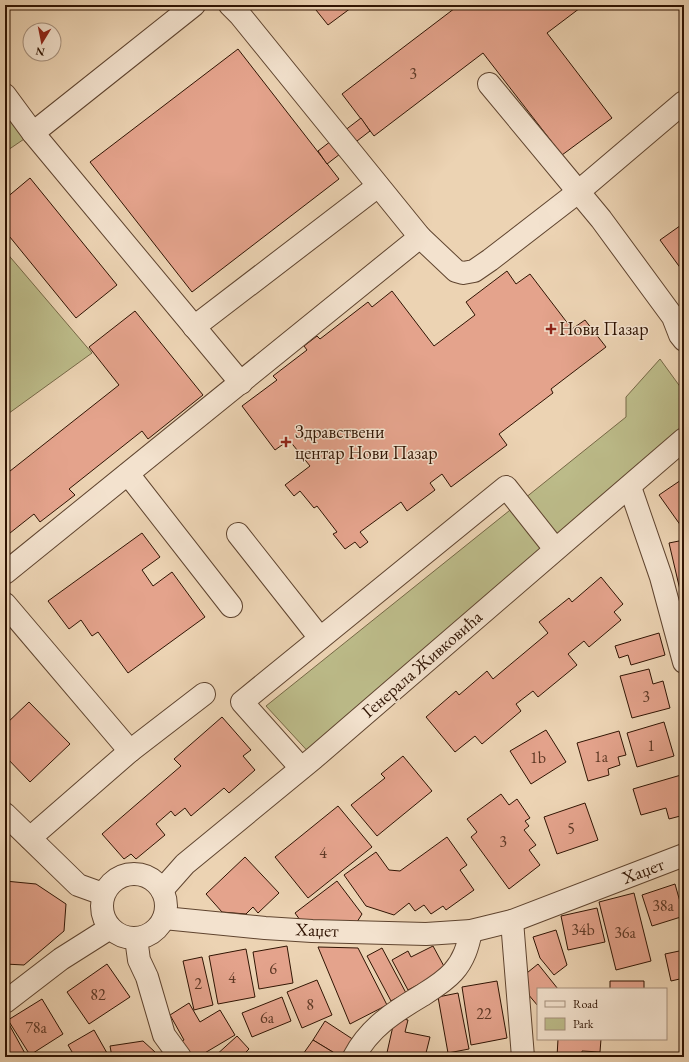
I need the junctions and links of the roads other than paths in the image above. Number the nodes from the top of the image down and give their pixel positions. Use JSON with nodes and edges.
{"nodes":[{"id":1,"x":194,"y":5,"type":"edge"},
{"id":2,"x":230,"y":5,"type":"edge"},
{"id":3,"x":489,"y":84,"type":"dead end"},
{"id":4,"x":5,"y":96,"type":"edge"},
{"id":5,"x":684,"y":102,"type":"edge"},
{"id":6,"x":33,"y":133,"type":"junction"},
{"id":7,"x":378,"y":186,"type":"junction"},
{"id":8,"x":578,"y":192,"type":"junction"},
{"id":9,"x":420,"y":237,"type":"junction"},
{"id":10,"x":678,"y":313,"type":"edge"},
{"id":11,"x":194,"y":327,"type":"junction"},
{"id":12,"x":684,"y":340,"type":"edge"},
{"id":13,"x":241,"y":383,"type":"junction"},
{"id":14,"x":684,"y":439,"type":"edge"},
{"id":15,"x":128,"y":474,"type":"junction"},
{"id":16,"x":630,"y":487,"type":"junction"},
{"id":17,"x":238,"y":534,"type":"dead end"},
{"id":18,"x":555,"y":549,"type":"junction"},
{"id":19,"x":5,"y":573,"type":"edge"},
{"id":20,"x":5,"y":604,"type":"edge"},
{"id":21,"x":231,"y":606,"type":"dead end"},
{"id":22,"x":320,"y":638,"type":"junction"},
{"id":23,"x":684,"y":662,"type":"edge"},
{"id":24,"x":204,"y":694,"type":"dead end"},
{"id":25,"x":130,"y":751,"type":"junction"},
{"id":26,"x":300,"y":768,"type":"junction"},
{"id":27,"x":5,"y":814,"type":"edge"},
{"id":28,"x":30,"y":838,"type":"junction"},
{"id":29,"x":684,"y":856,"type":"edge"},
{"id":30,"x":162,"y":890,"type":"junction"},
{"id":31,"x":104,"y":894,"type":"junction"},
{"id":32,"x":164,"y":918,"type":"junction"},
{"id":33,"x":512,"y":921,"type":"junction"},
{"id":34,"x":110,"y":928,"type":"junction"},
{"id":35,"x":471,"y":931,"type":"junction"},
{"id":36,"x":136,"y":938,"type":"junction"},
{"id":37,"x":5,"y":1002,"type":"edge"},
{"id":38,"x":176,"y":1055,"type":"edge"},
{"id":39,"x":354,"y":1057,"type":"edge"},
{"id":40,"x":523,"y":1057,"type":"edge"}],
"edges":[{"from":1,"to":6,"type":"street"},
{"from":2,"to":7,"type":"street"},
{"from":3,"to":8,"type":"street"},
{"from":4,"to":6,"type":"street"},
{"from":5,"to":8,"type":"street"},
{"from":6,"to":11,"type":"street"},
{"from":7,"to":9,"type":"street"},
{"from":7,"to":11,"type":"street"},
{"from":8,"to":9,"type":"street"},
{"from":8,"to":10,"type":"street"},
{"from":9,"to":13,"type":"street"},
{"from":10,"to":12,"type":"street"},
{"from":11,"to":13,"type":"street"},
{"from":13,"to":15,"type":"street"},
{"from":14,"to":16,"type":"street","name":"Генерала Живковића"},
{"from":15,"to":19,"type":"street"},
{"from":15,"to":21,"type":"street"},
{"from":16,"to":18,"type":"street","name":"Генерала Живковића"},
{"from":16,"to":23,"type":"street"},
{"from":17,"to":22,"type":"street"},
{"from":18,"to":22,"type":"street"},
{"from":18,"to":26,"type":"street","name":"Генерала Живковића"},
{"from":20,"to":25,"type":"street"},
{"from":22,"to":26,"type":"street"},
{"from":24,"to":25,"type":"street"},
{"from":25,"to":28,"type":"street"},
{"from":26,"to":30,"type":"street","name":"Генерала Живковића"},
{"from":27,"to":28,"type":"street"},
{"from":28,"to":31,"type":"street"},
{"from":29,"to":33,"type":"street","name":"Хаџет"},
{"from":30,"to":31,"type":"street"},
{"from":30,"to":32,"type":"street"},
{"from":31,"to":34,"type":"street"},
{"from":32,"to":35,"type":"street","name":"Хаџет"},
{"from":32,"to":36,"type":"street"},
{"from":33,"to":35,"type":"street","name":"Хаџет"},
{"from":33,"to":40,"type":"street"},
{"from":34,"to":36,"type":"street"},
{"from":34,"to":37,"type":"street"},
{"from":35,"to":39,"type":"street"},
{"from":36,"to":38,"type":"street"}]}
